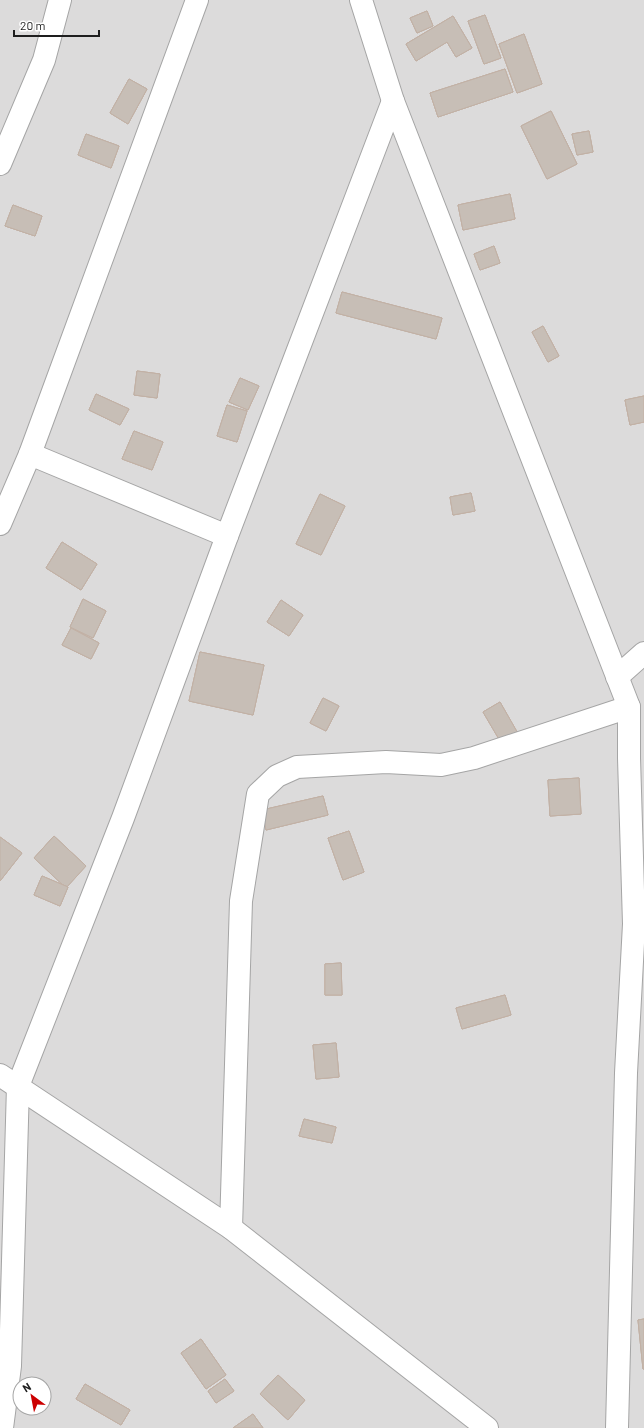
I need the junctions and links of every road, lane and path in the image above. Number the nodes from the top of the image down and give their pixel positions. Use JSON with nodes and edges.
{"nodes":[{"id":1,"x":60,"y":0,"type":"edge"},
{"id":2,"x":197,"y":0,"type":"edge"},
{"id":3,"x":361,"y":0,"type":"edge"},
{"id":4,"x":393,"y":101,"type":"junction"},
{"id":5,"x":0,"y":164,"type":"edge"},
{"id":6,"x":30,"y":454,"type":"junction"},
{"id":7,"x":0,"y":524,"type":"edge"},
{"id":8,"x":227,"y":536,"type":"junction"},
{"id":9,"x":644,"y":653,"type":"edge"},
{"id":10,"x":617,"y":676,"type":"junction"},
{"id":11,"x":629,"y":707,"type":"junction"},
{"id":12,"x":639,"y":924,"type":"edge"},
{"id":13,"x":9,"y":1080,"type":"edge"},
{"id":14,"x":231,"y":1228,"type":"junction"},
{"id":15,"x":2,"y":1428,"type":"edge"},
{"id":16,"x":487,"y":1428,"type":"edge"},
{"id":17,"x":617,"y":1428,"type":"edge"}],
"edges":[{"from":1,"to":5,"type":"street"},
{"from":2,"to":6,"type":"street"},
{"from":3,"to":4,"type":"street"},
{"from":4,"to":8,"type":"street"},
{"from":4,"to":10,"type":"street"},
{"from":6,"to":7,"type":"street"},
{"from":6,"to":8,"type":"street"},
{"from":8,"to":13,"type":"street"},
{"from":9,"to":10,"type":"street"},
{"from":10,"to":11,"type":"street"},
{"from":11,"to":12,"type":"street"},
{"from":11,"to":14,"type":"street"},
{"from":12,"to":17,"type":"street"},
{"from":13,"to":14,"type":"street"},
{"from":13,"to":15,"type":"street"},
{"from":14,"to":16,"type":"street"}]}
